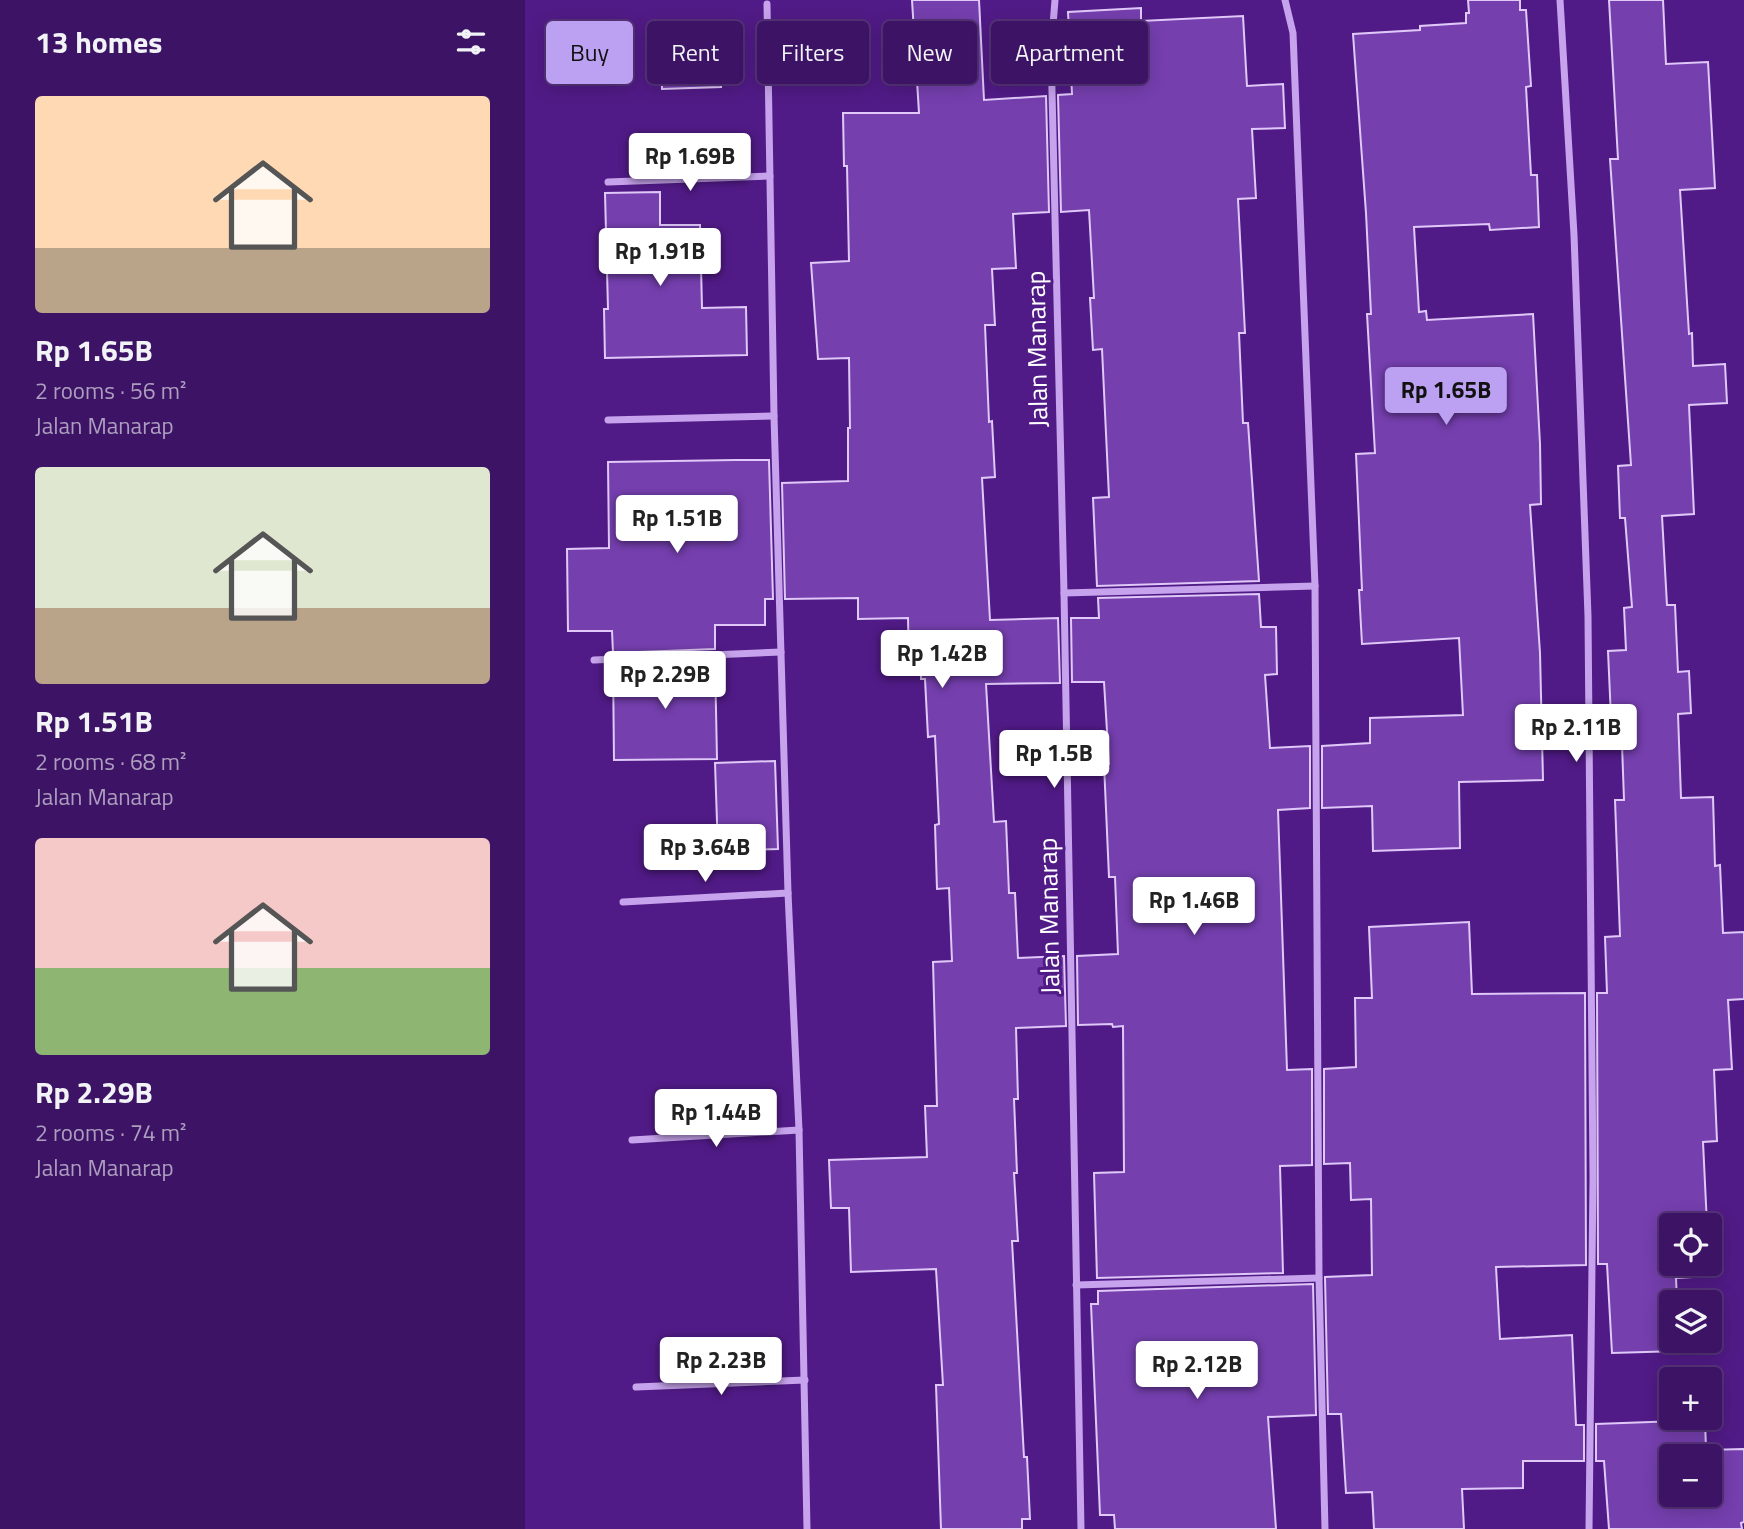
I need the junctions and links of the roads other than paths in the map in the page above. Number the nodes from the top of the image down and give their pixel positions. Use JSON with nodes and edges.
{"nodes":[{"id":1,"x":1055,"y":0,"type":"edge"},
{"id":2,"x":1285,"y":0,"type":"edge"},
{"id":3,"x":1560,"y":0,"type":"edge"},
{"id":4,"x":767,"y":4,"type":"dead end"},
{"id":5,"x":770,"y":176,"type":"junction"},
{"id":6,"x":608,"y":182,"type":"dead end"},
{"id":7,"x":774,"y":416,"type":"junction"},
{"id":8,"x":608,"y":420,"type":"dead end"},
{"id":9,"x":1315,"y":586,"type":"junction"},
{"id":10,"x":1064,"y":593,"type":"junction"},
{"id":11,"x":781,"y":652,"type":"junction"},
{"id":12,"x":594,"y":660,"type":"dead end"},
{"id":13,"x":788,"y":893,"type":"junction"},
{"id":14,"x":623,"y":902,"type":"dead end"},
{"id":15,"x":799,"y":1130,"type":"junction"},
{"id":16,"x":632,"y":1140,"type":"dead end"},
{"id":17,"x":1319,"y":1278,"type":"junction"},
{"id":18,"x":1076,"y":1285,"type":"junction"},
{"id":19,"x":805,"y":1380,"type":"junction"},
{"id":20,"x":636,"y":1387,"type":"dead end"},
{"id":21,"x":807,"y":1529,"type":"edge"},
{"id":22,"x":1080,"y":1529,"type":"edge"},
{"id":23,"x":1325,"y":1529,"type":"edge"},
{"id":24,"x":1589,"y":1529,"type":"edge"}],
"edges":[{"from":1,"to":10,"type":"street","name":"Jalan Manarap"},
{"from":2,"to":9,"type":"street"},
{"from":3,"to":24,"type":"street"},
{"from":4,"to":5,"type":"street"},
{"from":5,"to":6,"type":"street"},
{"from":5,"to":7,"type":"street"},
{"from":7,"to":8,"type":"street"},
{"from":7,"to":11,"type":"street"},
{"from":9,"to":10,"type":"street"},
{"from":9,"to":17,"type":"street"},
{"from":10,"to":18,"type":"street","name":"Jalan Manarap"},
{"from":11,"to":12,"type":"street"},
{"from":11,"to":13,"type":"street"},
{"from":13,"to":14,"type":"street"},
{"from":13,"to":15,"type":"street"},
{"from":15,"to":16,"type":"street"},
{"from":15,"to":19,"type":"street"},
{"from":17,"to":18,"type":"street"},
{"from":17,"to":23,"type":"street"},
{"from":18,"to":22,"type":"street","name":"Jalan Manarap"},
{"from":19,"to":20,"type":"street"},
{"from":19,"to":21,"type":"street"}]}
